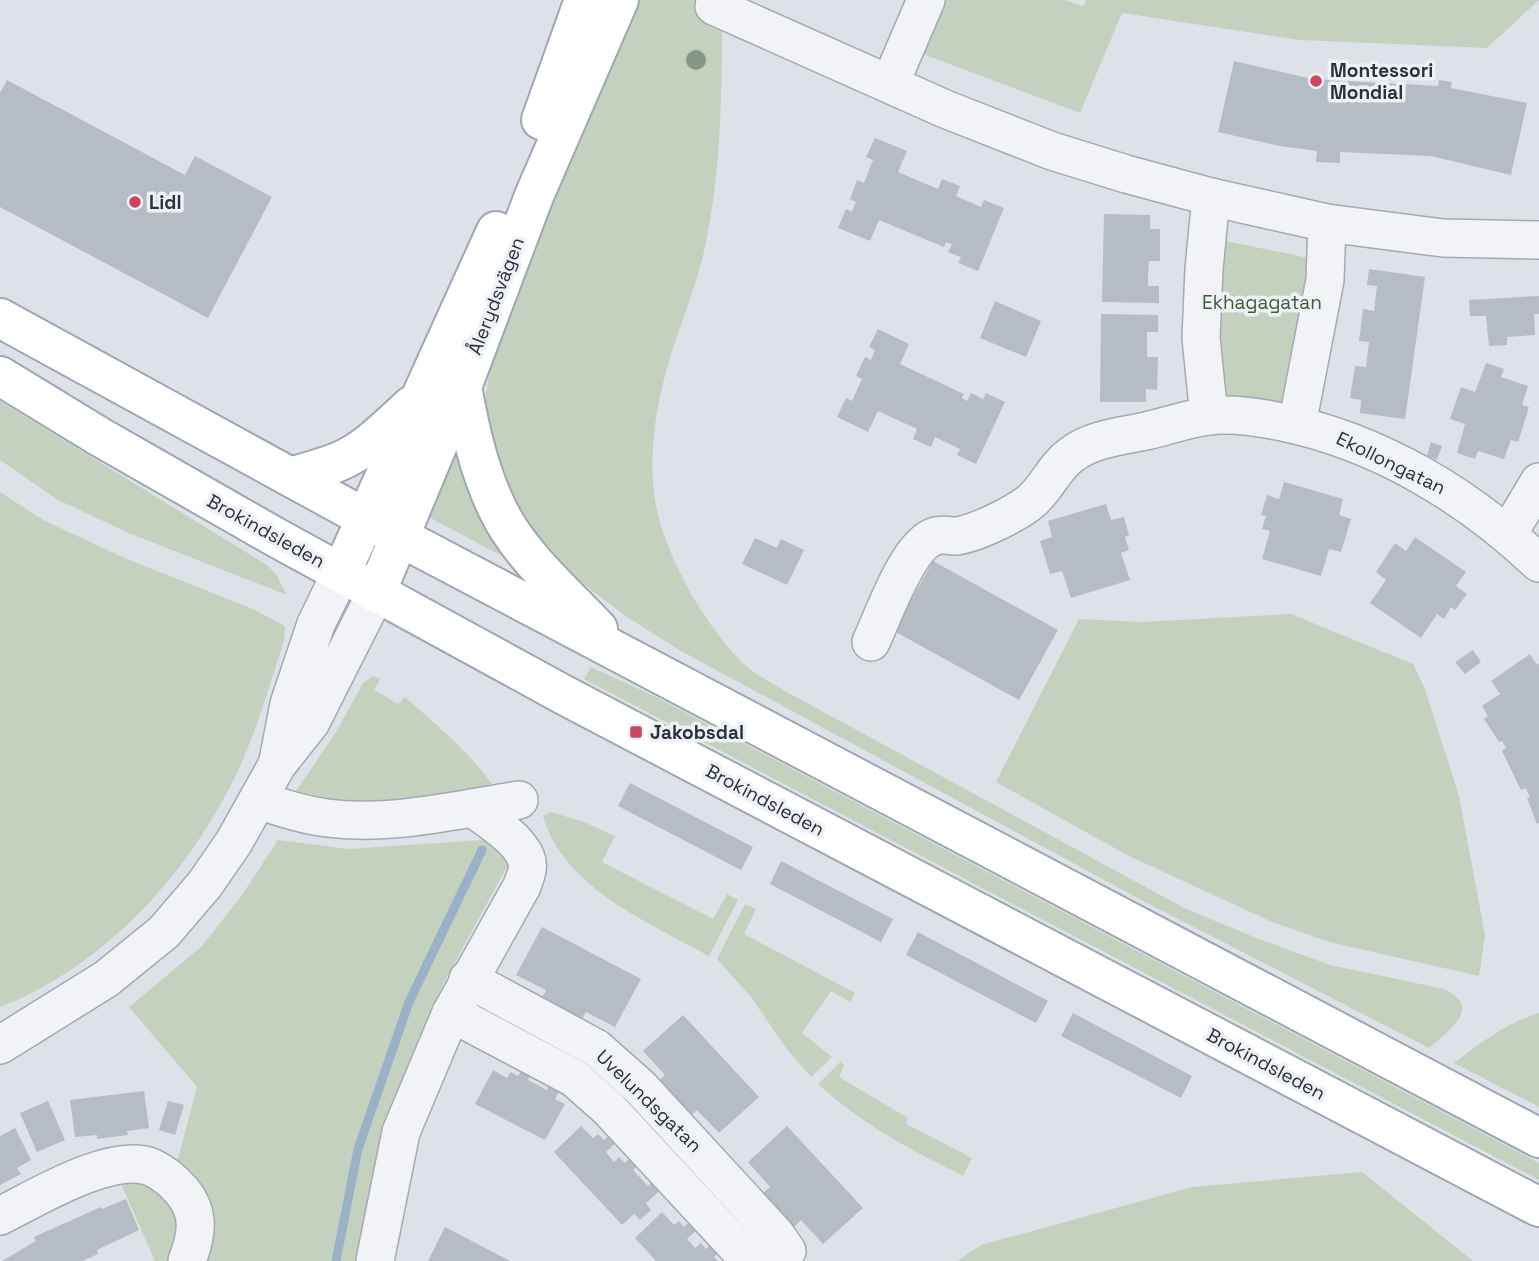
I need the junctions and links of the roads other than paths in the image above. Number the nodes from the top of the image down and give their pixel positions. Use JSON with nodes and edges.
{"nodes":[{"id":1,"x":584,"y":0,"type":"edge"},
{"id":2,"x":619,"y":0,"type":"edge"},
{"id":3,"x":716,"y":0,"type":"edge"},
{"id":4,"x":926,"y":0,"type":"edge"},
{"id":5,"x":890,"y":84,"type":"junction"},
{"id":6,"x":1211,"y":197,"type":"junction"},
{"id":7,"x":1327,"y":223,"type":"junction"},
{"id":8,"x":1539,"y":240,"type":"edge"},
{"id":9,"x":0,"y":318,"type":"edge"},
{"id":10,"x":0,"y":376,"type":"edge"},
{"id":11,"x":462,"y":387,"type":"junction"},
{"id":12,"x":420,"y":397,"type":"junction"},
{"id":13,"x":1209,"y":416,"type":"junction"},
{"id":14,"x":1297,"y":425,"type":"junction"},
{"id":15,"x":291,"y":477,"type":"junction"},
{"id":16,"x":1539,"y":482,"type":"edge"},
{"id":17,"x":383,"y":528,"type":"junction"},
{"id":18,"x":1508,"y":534,"type":"junction"},
{"id":19,"x":1539,"y":563,"type":"edge"},
{"id":20,"x":341,"y":573,"type":"junction"},
{"id":21,"x":376,"y":593,"type":"junction"},
{"id":22,"x":871,"y":642,"type":"dead end"},
{"id":23,"x":616,"y":649,"type":"junction"},
{"id":24,"x":277,"y":765,"type":"junction"},
{"id":25,"x":259,"y":800,"type":"junction"},
{"id":26,"x":519,"y":800,"type":"dead end"},
{"id":27,"x":472,"y":808,"type":"junction"},
{"id":28,"x":468,"y":979,"type":"junction"},
{"id":29,"x":451,"y":1013,"type":"junction"},
{"id":30,"x":0,"y":1045,"type":"edge"},
{"id":31,"x":1539,"y":1138,"type":"edge"},
{"id":32,"x":1539,"y":1207,"type":"edge"},
{"id":33,"x":0,"y":1216,"type":"edge"},
{"id":34,"x":187,"y":1261,"type":"edge"},
{"id":35,"x":375,"y":1261,"type":"edge"},
{"id":36,"x":750,"y":1261,"type":"edge"},
{"id":37,"x":776,"y":1261,"type":"edge"}],
"edges":[{"from":1,"to":12,"type":"main road","name":"Ålerydsvägen"},
{"from":2,"to":11,"type":"main road","name":"Ålerydsvägen"},
{"from":3,"to":5,"type":"street"},
{"from":4,"to":5,"type":"street"},
{"from":5,"to":6,"type":"street"},
{"from":6,"to":7,"type":"street"},
{"from":6,"to":13,"type":"street"},
{"from":7,"to":8,"type":"street"},
{"from":7,"to":14,"type":"street"},
{"from":9,"to":15,"type":"main road"},
{"from":10,"to":20,"type":"main road","name":"Brokindsleden"},
{"from":11,"to":17,"type":"main road","name":"Ålerydsvägen"},
{"from":11,"to":23,"type":"main road"},
{"from":12,"to":15,"type":"main road"},
{"from":12,"to":17,"type":"main road","name":"Ålerydsvägen"},
{"from":13,"to":14,"type":"street","name":"Ekollongatan"},
{"from":13,"to":22,"type":"street"},
{"from":14,"to":18,"type":"street","name":"Ekollongatan"},
{"from":15,"to":17,"type":"main road"},
{"from":16,"to":18,"type":"street"},
{"from":17,"to":20,"type":"main road","name":"Ålerydsvägen"},
{"from":17,"to":21,"type":"main road","name":"Ålerydsvägen"},
{"from":17,"to":23,"type":"main road"},
{"from":18,"to":19,"type":"street","name":"Ekollongatan"},
{"from":20,"to":21,"type":"main road","name":"Brokindsleden"},
{"from":20,"to":24,"type":"street"},
{"from":21,"to":24,"type":"street"},
{"from":21,"to":32,"type":"main road","name":"Brokindsleden"},
{"from":23,"to":31,"type":"main road"},
{"from":24,"to":25,"type":"street"},
{"from":25,"to":27,"type":"street"},
{"from":25,"to":30,"type":"street"},
{"from":26,"to":27,"type":"street"},
{"from":27,"to":28,"type":"street"},
{"from":28,"to":29,"type":"street"},
{"from":28,"to":37,"type":"street","name":"Uvelundsgatan"},
{"from":29,"to":35,"type":"street"},
{"from":29,"to":36,"type":"street","name":"Uvelundsgatan"},
{"from":33,"to":34,"type":"street"}]}
